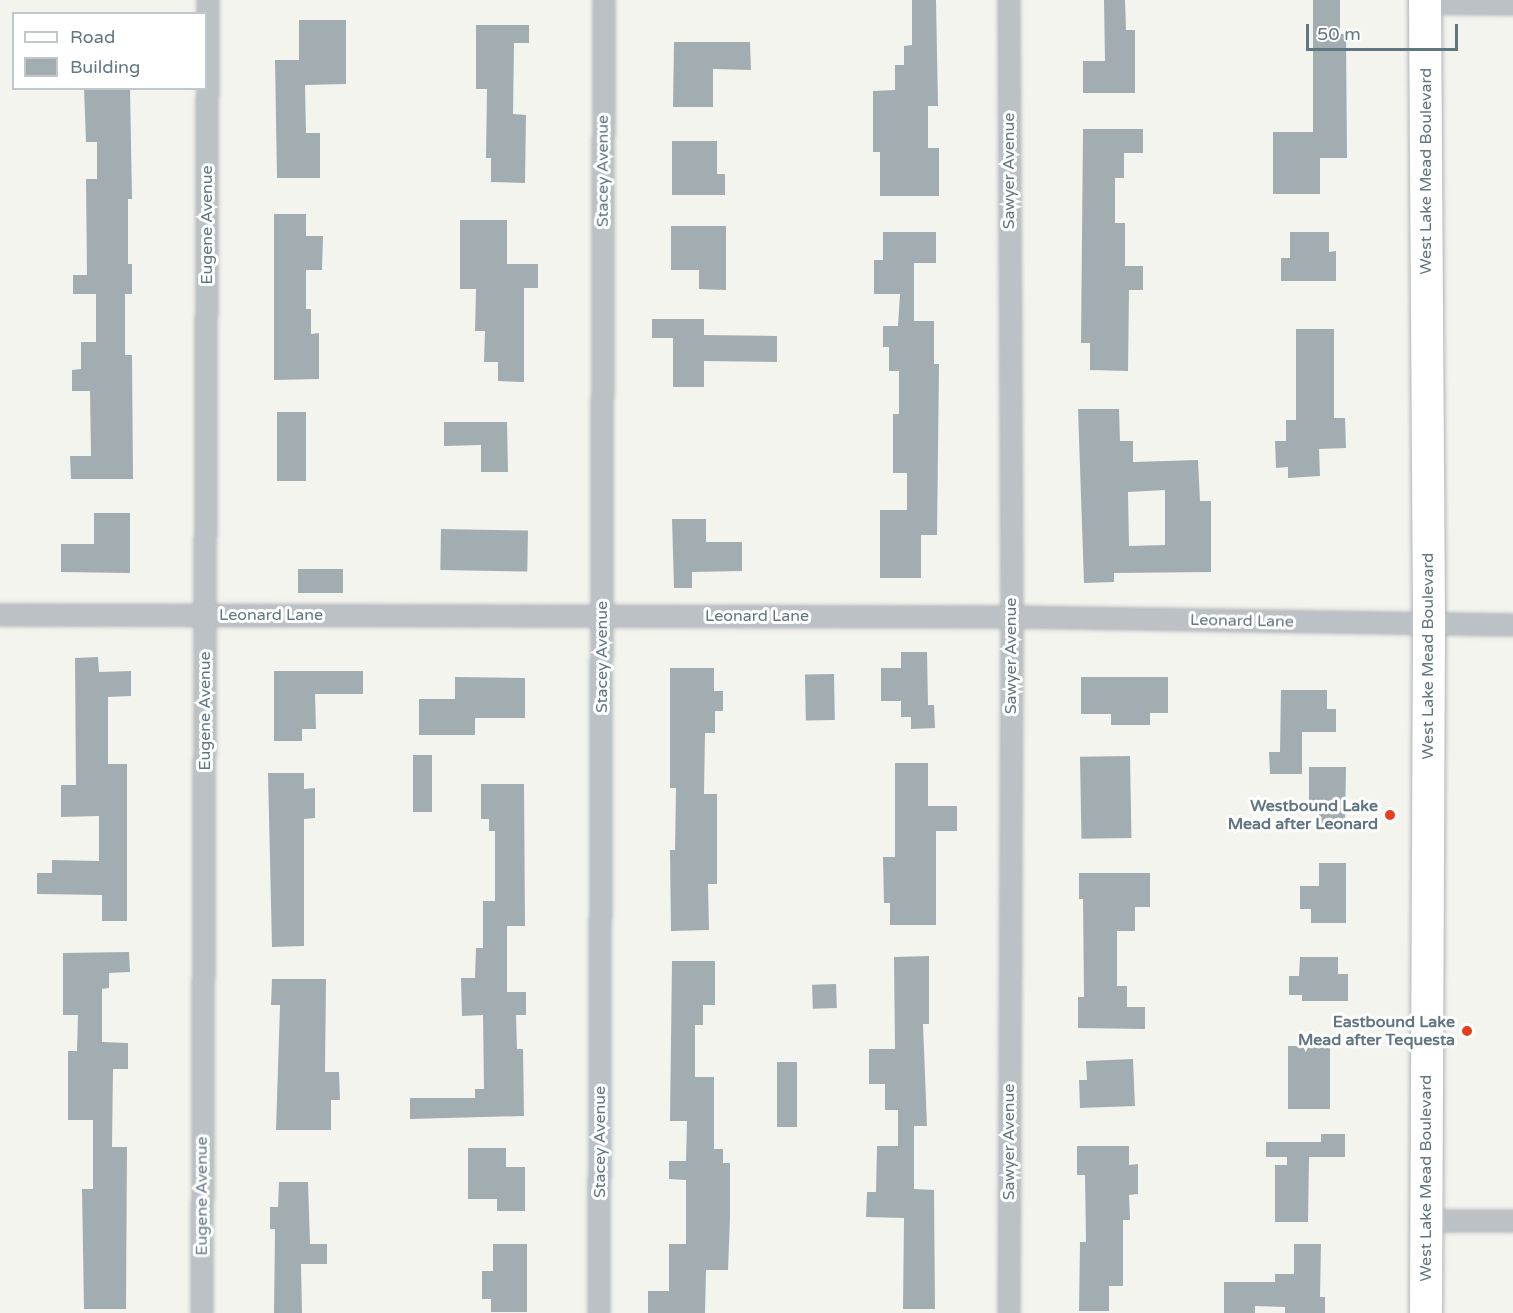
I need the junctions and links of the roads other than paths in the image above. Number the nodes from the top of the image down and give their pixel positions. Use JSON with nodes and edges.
{"nodes":[{"id":1,"x":208,"y":0,"type":"edge"},
{"id":2,"x":604,"y":0,"type":"edge"},
{"id":3,"x":1009,"y":0,"type":"edge"},
{"id":4,"x":1425,"y":1,"type":"edge"},
{"id":5,"x":1513,"y":4,"type":"edge"},
{"id":6,"x":0,"y":615,"type":"edge"},
{"id":7,"x":205,"y":615,"type":"junction"},
{"id":8,"x":602,"y":616,"type":"junction"},
{"id":9,"x":1012,"y":616,"type":"junction"},
{"id":10,"x":1429,"y":625,"type":"junction"},
{"id":11,"x":1513,"y":625,"type":"edge"},
{"id":12,"x":1426,"y":1221,"type":"junction"},
{"id":13,"x":1513,"y":1221,"type":"edge"},
{"id":14,"x":202,"y":1313,"type":"edge"},
{"id":15,"x":599,"y":1313,"type":"edge"},
{"id":16,"x":1008,"y":1313,"type":"edge"},
{"id":17,"x":1426,"y":1313,"type":"edge"}],
"edges":[{"from":1,"to":7,"type":"street","name":"Eugene Avenue"},
{"from":2,"to":8,"type":"street","name":"Stacey Avenue"},
{"from":3,"to":9,"type":"street","name":"Sawyer Avenue"},
{"from":4,"to":5,"type":"street"},
{"from":4,"to":10,"type":"main road","name":"West Lake Mead Boulevard"},
{"from":6,"to":7,"type":"street","name":"Leonard Lane"},
{"from":7,"to":8,"type":"street","name":"Leonard Lane"},
{"from":7,"to":14,"type":"street","name":"Eugene Avenue"},
{"from":8,"to":9,"type":"street","name":"Leonard Lane"},
{"from":8,"to":15,"type":"street","name":"Stacey Avenue"},
{"from":9,"to":10,"type":"street","name":"Leonard Lane"},
{"from":9,"to":16,"type":"street","name":"Sawyer Avenue"},
{"from":10,"to":11,"type":"street","name":"Leonard Lane"},
{"from":10,"to":12,"type":"main road","name":"West Lake Mead Boulevard"},
{"from":12,"to":13,"type":"street"},
{"from":12,"to":17,"type":"main road","name":"West Lake Mead Boulevard"}]}
